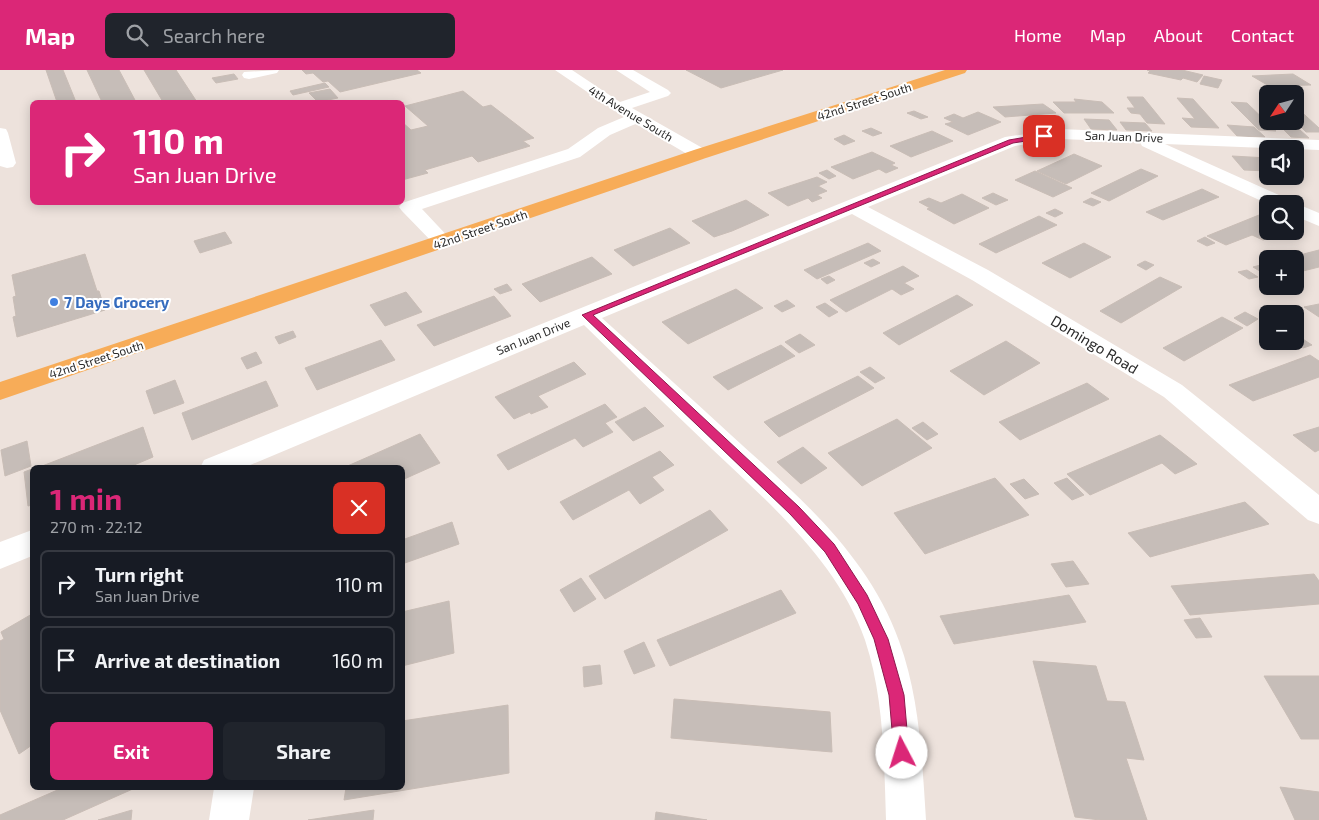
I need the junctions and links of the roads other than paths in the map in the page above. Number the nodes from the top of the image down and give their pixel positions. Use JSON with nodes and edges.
{"nodes":[{"id":1,"x":272,"y":70,"type":"edge"},
{"id":2,"x":562,"y":70,"type":"edge"},
{"id":3,"x":624,"y":70,"type":"edge"},
{"id":4,"x":953,"y":71,"type":"edge"},
{"id":5,"x":249,"y":75,"type":"dead end"},
{"id":6,"x":619,"y":107,"type":"junction"},
{"id":7,"x":638,"y":118,"type":"junction"},
{"id":8,"x":0,"y":132,"type":"edge"},
{"id":9,"x":1136,"y":136,"type":"junction"},
{"id":10,"x":1319,"y":145,"type":"edge"},
{"id":11,"x":700,"y":154,"type":"junction"},
{"id":12,"x":7,"y":163,"type":"dead end"},
{"id":13,"x":1264,"y":195,"type":"edge"},
{"id":14,"x":852,"y":206,"type":"junction"},
{"id":15,"x":1304,"y":213,"type":"edge"},
{"id":16,"x":1319,"y":220,"type":"edge"},
{"id":17,"x":443,"y":242,"type":"junction"},
{"id":18,"x":586,"y":315,"type":"junction"},
{"id":19,"x":0,"y":391,"type":"edge"},
{"id":20,"x":221,"y":465,"type":"edge"},
{"id":21,"x":1319,"y":512,"type":"edge"},
{"id":22,"x":30,"y":544,"type":"edge"},
{"id":23,"x":0,"y":556,"type":"edge"},
{"id":24,"x":234,"y":790,"type":"edge"},
{"id":25,"x":229,"y":820,"type":"edge"},
{"id":26,"x":906,"y":820,"type":"edge"}],
"edges":[{"from":1,"to":5,"type":"street"},
{"from":2,"to":6,"type":"street","name":"4th Avenue South"},
{"from":3,"to":6,"type":"street"},
{"from":4,"to":11,"type":"main road","name":"42nd Street South"},
{"from":6,"to":7,"type":"street","name":"4th Avenue South"},
{"from":7,"to":11,"type":"street","name":"4th Avenue South"},
{"from":7,"to":17,"type":"street"},
{"from":8,"to":12,"type":"street"},
{"from":9,"to":10,"type":"street","name":"San Juan Drive"},
{"from":9,"to":13,"type":"street"},
{"from":9,"to":14,"type":"street","name":"San Juan Drive"},
{"from":11,"to":17,"type":"main road","name":"42nd Street South"},
{"from":14,"to":18,"type":"street","name":"San Juan Drive"},
{"from":14,"to":21,"type":"street","name":"Domingo Road"},
{"from":15,"to":16,"type":"street"},
{"from":17,"to":19,"type":"main road","name":"42nd Street South"},
{"from":18,"to":20,"type":"street","name":"San Juan Drive"},
{"from":18,"to":26,"type":"street"},
{"from":22,"to":23,"type":"street"},
{"from":24,"to":25,"type":"street"}]}
